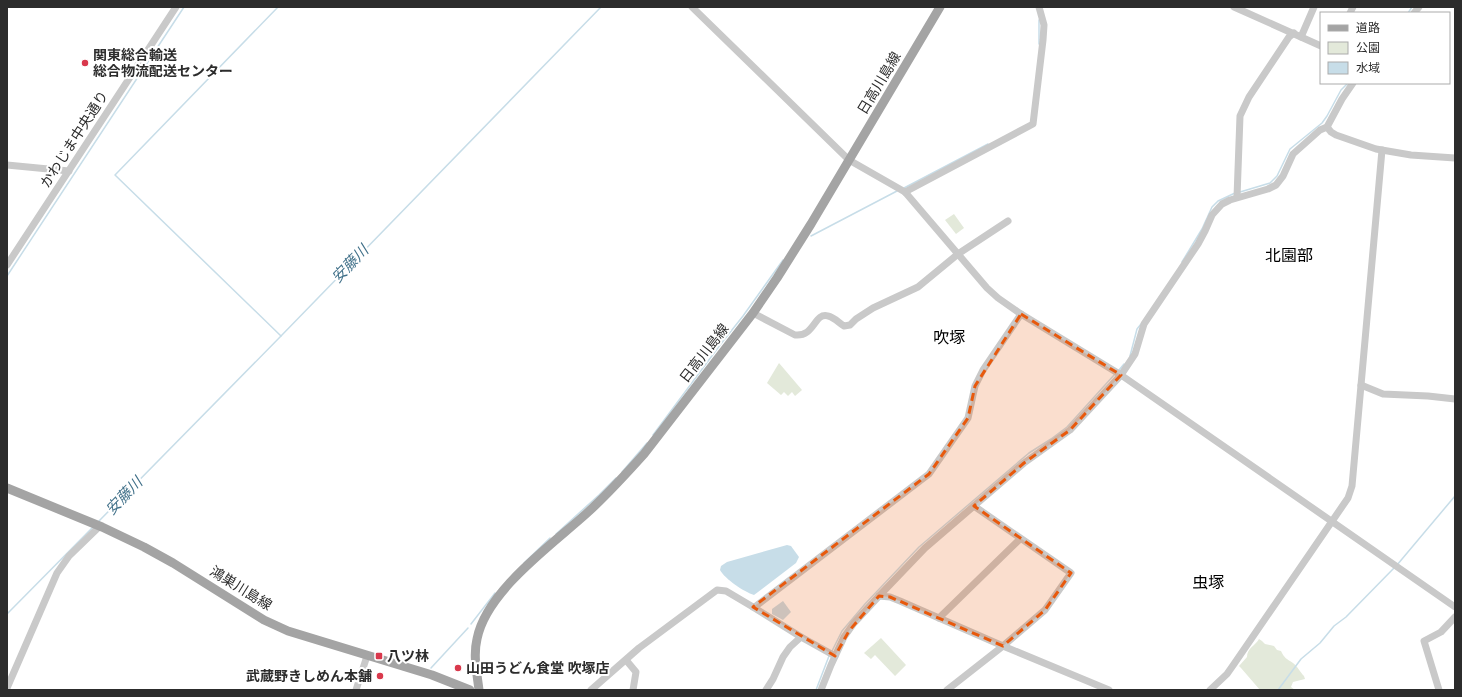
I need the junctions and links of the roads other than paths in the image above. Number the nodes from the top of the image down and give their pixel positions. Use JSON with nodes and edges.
{"nodes":[{"id":1,"x":176,"y":7,"type":"edge"},
{"id":2,"x":692,"y":7,"type":"edge"},
{"id":3,"x":940,"y":7,"type":"edge"},
{"id":4,"x":1039,"y":7,"type":"edge"},
{"id":5,"x":1234,"y":7,"type":"edge"},
{"id":6,"x":1314,"y":7,"type":"edge"},
{"id":7,"x":1294,"y":33,"type":"junction"},
{"id":8,"x":1301,"y":37,"type":"junction"},
{"id":9,"x":1320,"y":46,"type":"edge"},
{"id":10,"x":1352,"y":84,"type":"edge"},
{"id":11,"x":1327,"y":127,"type":"junction"},
{"id":12,"x":1382,"y":150,"type":"junction"},
{"id":13,"x":1455,"y":158,"type":"edge"},
{"id":14,"x":849,"y":160,"type":"junction"},
{"id":15,"x":7,"y":166,"type":"edge"},
{"id":16,"x":68,"y":171,"type":"junction"},
{"id":17,"x":905,"y":192,"type":"junction"},
{"id":18,"x":1237,"y":197,"type":"junction"},
{"id":19,"x":1008,"y":221,"type":"dead end"},
{"id":20,"x":958,"y":254,"type":"junction"},
{"id":21,"x":7,"y":265,"type":"edge"},
{"id":22,"x":753,"y":313,"type":"junction"},
{"id":23,"x":1021,"y":314,"type":"junction"},
{"id":24,"x":1121,"y":375,"type":"junction"},
{"id":25,"x":1361,"y":385,"type":"junction"},
{"id":26,"x":1455,"y":399,"type":"edge"},
{"id":27,"x":7,"y":488,"type":"edge"},
{"id":28,"x":974,"y":506,"type":"junction"},
{"id":29,"x":1332,"y":522,"type":"junction"},
{"id":30,"x":100,"y":526,"type":"junction"},
{"id":31,"x":1020,"y":539,"type":"junction"},
{"id":32,"x":879,"y":596,"type":"junction"},
{"id":33,"x":753,"y":607,"type":"junction"},
{"id":34,"x":1455,"y":607,"type":"edge"},
{"id":35,"x":1455,"y":617,"type":"edge"},
{"id":36,"x":939,"y":618,"type":"junction"},
{"id":37,"x":801,"y":637,"type":"junction"},
{"id":38,"x":1003,"y":646,"type":"junction"},
{"id":39,"x":367,"y":656,"type":"junction"},
{"id":40,"x":835,"y":656,"type":"junction"},
{"id":41,"x":626,"y":660,"type":"junction"},
{"id":42,"x":7,"y":688,"type":"edge"},
{"id":43,"x":356,"y":690,"type":"edge"},
{"id":44,"x":470,"y":690,"type":"edge"},
{"id":45,"x":479,"y":690,"type":"edge"},
{"id":46,"x":591,"y":690,"type":"edge"},
{"id":47,"x":633,"y":690,"type":"edge"},
{"id":48,"x":766,"y":690,"type":"edge"},
{"id":49,"x":821,"y":690,"type":"edge"},
{"id":50,"x":947,"y":690,"type":"edge"},
{"id":51,"x":1109,"y":690,"type":"edge"},
{"id":52,"x":1210,"y":690,"type":"edge"},
{"id":53,"x":1439,"y":690,"type":"edge"}],
"edges":[{"from":1,"to":16,"type":"street","name":"かわじま中央通り"},
{"from":2,"to":14,"type":"street"},
{"from":3,"to":14,"type":"main road","name":"日高川島線"},
{"from":4,"to":17,"type":"street"},
{"from":5,"to":7,"type":"street"},
{"from":6,"to":8,"type":"street"},
{"from":7,"to":8,"type":"street"},
{"from":7,"to":18,"type":"street"},
{"from":8,"to":9,"type":"street"},
{"from":10,"to":11,"type":"street"},
{"from":11,"to":12,"type":"street"},
{"from":11,"to":18,"type":"street"},
{"from":12,"to":13,"type":"street"},
{"from":12,"to":25,"type":"street"},
{"from":14,"to":17,"type":"street"},
{"from":14,"to":22,"type":"main road","name":"日高川島線"},
{"from":15,"to":16,"type":"street"},
{"from":16,"to":21,"type":"street","name":"かわじま中央通り"},
{"from":17,"to":20,"type":"street"},
{"from":18,"to":24,"type":"street"},
{"from":19,"to":20,"type":"street"},
{"from":20,"to":22,"type":"street"},
{"from":20,"to":23,"type":"street"},
{"from":22,"to":45,"type":"main road","name":"日高川島線"},
{"from":23,"to":24,"type":"street"},
{"from":23,"to":33,"type":"street"},
{"from":24,"to":28,"type":"street"},
{"from":24,"to":29,"type":"street"},
{"from":25,"to":26,"type":"street"},
{"from":25,"to":29,"type":"street"},
{"from":27,"to":30,"type":"main road","name":"鴻巣川島線"},
{"from":28,"to":31,"type":"street"},
{"from":28,"to":32,"type":"street"},
{"from":29,"to":34,"type":"street"},
{"from":29,"to":52,"type":"street"},
{"from":30,"to":39,"type":"main road","name":"鴻巣川島線"},
{"from":30,"to":42,"type":"street"},
{"from":31,"to":36,"type":"street"},
{"from":31,"to":38,"type":"street"},
{"from":32,"to":36,"type":"street"},
{"from":32,"to":40,"type":"street"},
{"from":33,"to":37,"type":"street"},
{"from":33,"to":41,"type":"street"},
{"from":35,"to":53,"type":"street"},
{"from":36,"to":38,"type":"street"},
{"from":37,"to":40,"type":"street"},
{"from":37,"to":48,"type":"street"},
{"from":38,"to":50,"type":"street"},
{"from":38,"to":51,"type":"street"},
{"from":39,"to":43,"type":"street"},
{"from":39,"to":44,"type":"main road","name":"鴻巣川島線"},
{"from":40,"to":49,"type":"street"},
{"from":41,"to":46,"type":"street"},
{"from":41,"to":47,"type":"street"}]}
